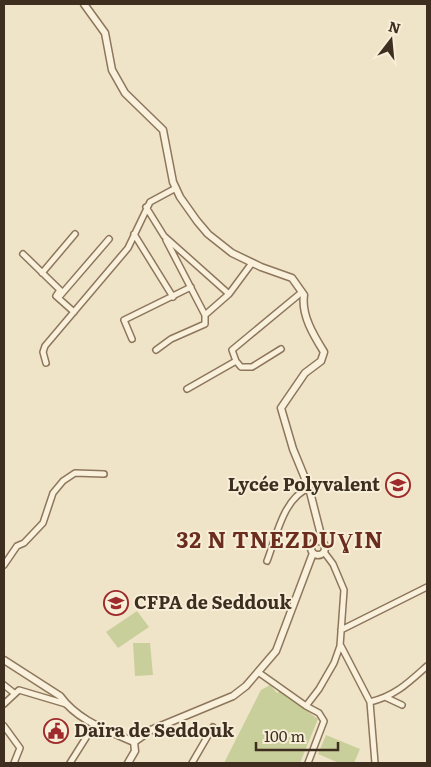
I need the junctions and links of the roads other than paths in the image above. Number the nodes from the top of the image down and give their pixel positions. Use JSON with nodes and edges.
{"nodes":[{"id":1,"x":84,"y":4,"type":"edge"},
{"id":2,"x":176,"y":188,"type":"junction"},
{"id":3,"x":146,"y":207,"type":"junction"},
{"id":4,"x":75,"y":234,"type":"dead end"},
{"id":5,"x":134,"y":234,"type":"junction"},
{"id":6,"x":164,"y":236,"type":"junction"},
{"id":7,"x":109,"y":239,"type":"dead end"},
{"id":8,"x":23,"y":254,"type":"dead end"},
{"id":9,"x":252,"y":263,"type":"junction"},
{"id":10,"x":42,"y":273,"type":"junction"},
{"id":11,"x":192,"y":287,"type":"junction"},
{"id":12,"x":302,"y":292,"type":"junction"},
{"id":13,"x":229,"y":294,"type":"junction"},
{"id":14,"x":173,"y":297,"type":"junction"},
{"id":15,"x":58,"y":298,"type":"junction"},
{"id":16,"x":74,"y":312,"type":"junction"},
{"id":17,"x":205,"y":315,"type":"junction"},
{"id":18,"x":132,"y":339,"type":"dead end"},
{"id":19,"x":281,"y":349,"type":"dead end"},
{"id":20,"x":156,"y":350,"type":"dead end"},
{"id":21,"x":236,"y":361,"type":"junction"},
{"id":22,"x":46,"y":363,"type":"dead end"},
{"id":23,"x":187,"y":389,"type":"dead end"},
{"id":24,"x":104,"y":474,"type":"dead end"},
{"id":25,"x":308,"y":488,"type":"junction"},
{"id":26,"x":319,"y":543,"type":"junction"},
{"id":27,"x":324,"y":552,"type":"junction"},
{"id":28,"x":313,"y":553,"type":"junction"},
{"id":29,"x":267,"y":561,"type":"dead end"},
{"id":30,"x":4,"y":565,"type":"edge"},
{"id":31,"x":427,"y":587,"type":"edge"},
{"id":32,"x":341,"y":630,"type":"junction"},
{"id":33,"x":340,"y":646,"type":"junction"},
{"id":34,"x":4,"y":660,"type":"edge"},
{"id":35,"x":427,"y":666,"type":"edge"},
{"id":36,"x":258,"y":672,"type":"junction"},
{"id":37,"x":4,"y":685,"type":"edge"},
{"id":38,"x":14,"y":693,"type":"junction"},
{"id":39,"x":387,"y":698,"type":"junction"},
{"id":40,"x":370,"y":702,"type":"junction"},
{"id":41,"x":4,"y":704,"type":"edge"},
{"id":42,"x":66,"y":704,"type":"junction"},
{"id":43,"x":402,"y":705,"type":"dead end"},
{"id":44,"x":306,"y":706,"type":"junction"},
{"id":45,"x":94,"y":725,"type":"junction"},
{"id":46,"x":4,"y":726,"type":"edge"},
{"id":47,"x":213,"y":727,"type":"dead end"},
{"id":48,"x":134,"y":742,"type":"junction"},
{"id":49,"x":14,"y":763,"type":"edge"},
{"id":50,"x":70,"y":763,"type":"edge"},
{"id":51,"x":128,"y":763,"type":"edge"},
{"id":52,"x":192,"y":763,"type":"edge"},
{"id":53,"x":308,"y":763,"type":"edge"},
{"id":54,"x":374,"y":763,"type":"edge"}],
"edges":[{"from":1,"to":2,"type":"street"},
{"from":2,"to":3,"type":"street"},
{"from":2,"to":9,"type":"street"},
{"from":3,"to":5,"type":"street"},
{"from":3,"to":6,"type":"street"},
{"from":4,"to":10,"type":"street"},
{"from":5,"to":14,"type":"street"},
{"from":5,"to":16,"type":"street"},
{"from":6,"to":11,"type":"street"},
{"from":6,"to":13,"type":"street"},
{"from":7,"to":15,"type":"street"},
{"from":8,"to":10,"type":"street"},
{"from":9,"to":12,"type":"street"},
{"from":9,"to":13,"type":"street"},
{"from":10,"to":15,"type":"street"},
{"from":11,"to":14,"type":"street"},
{"from":11,"to":17,"type":"street"},
{"from":12,"to":21,"type":"street"},
{"from":12,"to":25,"type":"street"},
{"from":13,"to":17,"type":"street"},
{"from":14,"to":18,"type":"street"},
{"from":15,"to":16,"type":"street"},
{"from":16,"to":22,"type":"street"},
{"from":17,"to":20,"type":"street"},
{"from":19,"to":21,"type":"street"},
{"from":21,"to":23,"type":"street"},
{"from":24,"to":30,"type":"street"},
{"from":25,"to":26,"type":"street"},
{"from":25,"to":29,"type":"street"},
{"from":26,"to":27,"type":"street"},
{"from":26,"to":28,"type":"street"},
{"from":27,"to":28,"type":"street"},
{"from":27,"to":32,"type":"street"},
{"from":28,"to":36,"type":"street"},
{"from":31,"to":32,"type":"street"},
{"from":32,"to":33,"type":"street"},
{"from":33,"to":40,"type":"street"},
{"from":33,"to":44,"type":"street"},
{"from":34,"to":42,"type":"street"},
{"from":35,"to":39,"type":"street"},
{"from":36,"to":44,"type":"street"},
{"from":36,"to":48,"type":"street"},
{"from":37,"to":38,"type":"street"},
{"from":38,"to":41,"type":"street"},
{"from":38,"to":42,"type":"street"},
{"from":39,"to":40,"type":"street"},
{"from":39,"to":43,"type":"street"},
{"from":40,"to":54,"type":"street"},
{"from":42,"to":45,"type":"street"},
{"from":44,"to":53,"type":"street"},
{"from":45,"to":48,"type":"street"},
{"from":45,"to":50,"type":"street"},
{"from":46,"to":49,"type":"street"},
{"from":47,"to":52,"type":"street"},
{"from":48,"to":51,"type":"street"}]}
